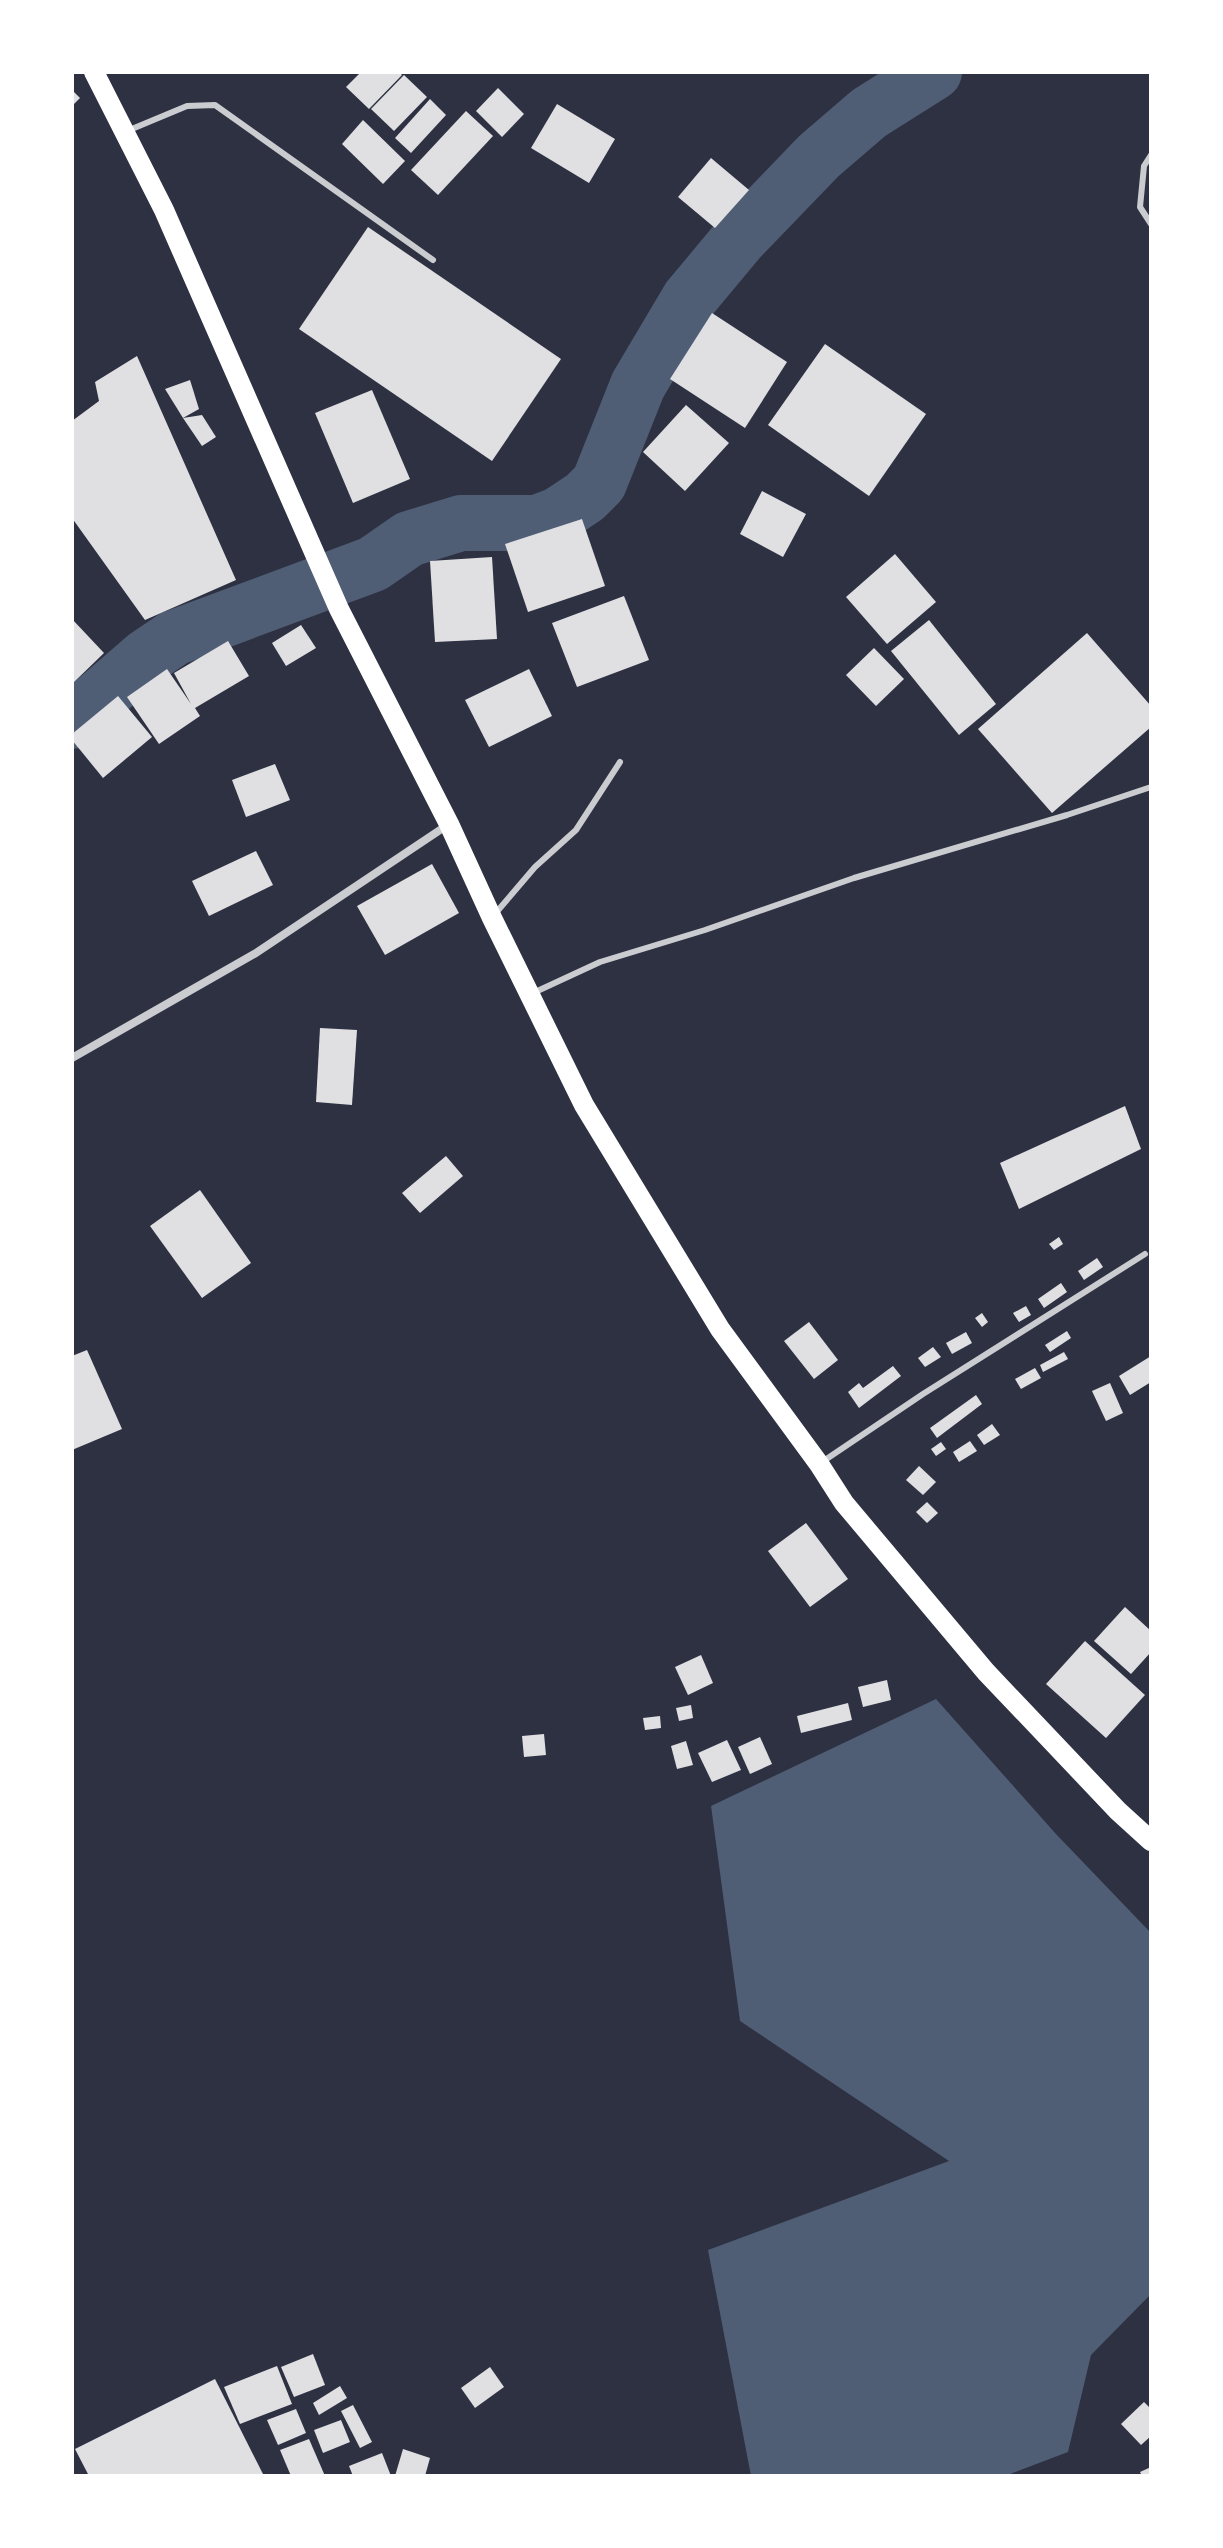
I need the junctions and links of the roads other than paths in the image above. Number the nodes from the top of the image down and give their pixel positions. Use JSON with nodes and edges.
{"nodes":[{"id":1,"x":94,"y":72,"type":"edge"},
{"id":2,"x":124,"y":132,"type":"junction"},
{"id":3,"x":1151,"y":155,"type":"edge"},
{"id":4,"x":1151,"y":224,"type":"edge"},
{"id":5,"x":433,"y":260,"type":"dead end"},
{"id":6,"x":620,"y":762,"type":"dead end"},
{"id":7,"x":1151,"y":787,"type":"edge"},
{"id":8,"x":449,"y":824,"type":"junction"},
{"id":9,"x":492,"y":918,"type":"junction"},
{"id":10,"x":530,"y":994,"type":"junction"},
{"id":11,"x":72,"y":1058,"type":"edge"},
{"id":12,"x":1145,"y":1254,"type":"dead end"},
{"id":13,"x":819,"y":1464,"type":"junction"},
{"id":14,"x":1151,"y":1841,"type":"edge"}],
"edges":[{"from":1,"to":2,"type":"main road"},
{"from":2,"to":5,"type":"lane"},
{"from":2,"to":8,"type":"main road"},
{"from":3,"to":4,"type":"lane"},
{"from":6,"to":9,"type":"lane"},
{"from":7,"to":10,"type":"lane"},
{"from":8,"to":9,"type":"main road"},
{"from":8,"to":11,"type":"street"},
{"from":9,"to":10,"type":"main road"},
{"from":10,"to":13,"type":"main road"},
{"from":12,"to":13,"type":"lane"},
{"from":13,"to":14,"type":"main road"}]}
